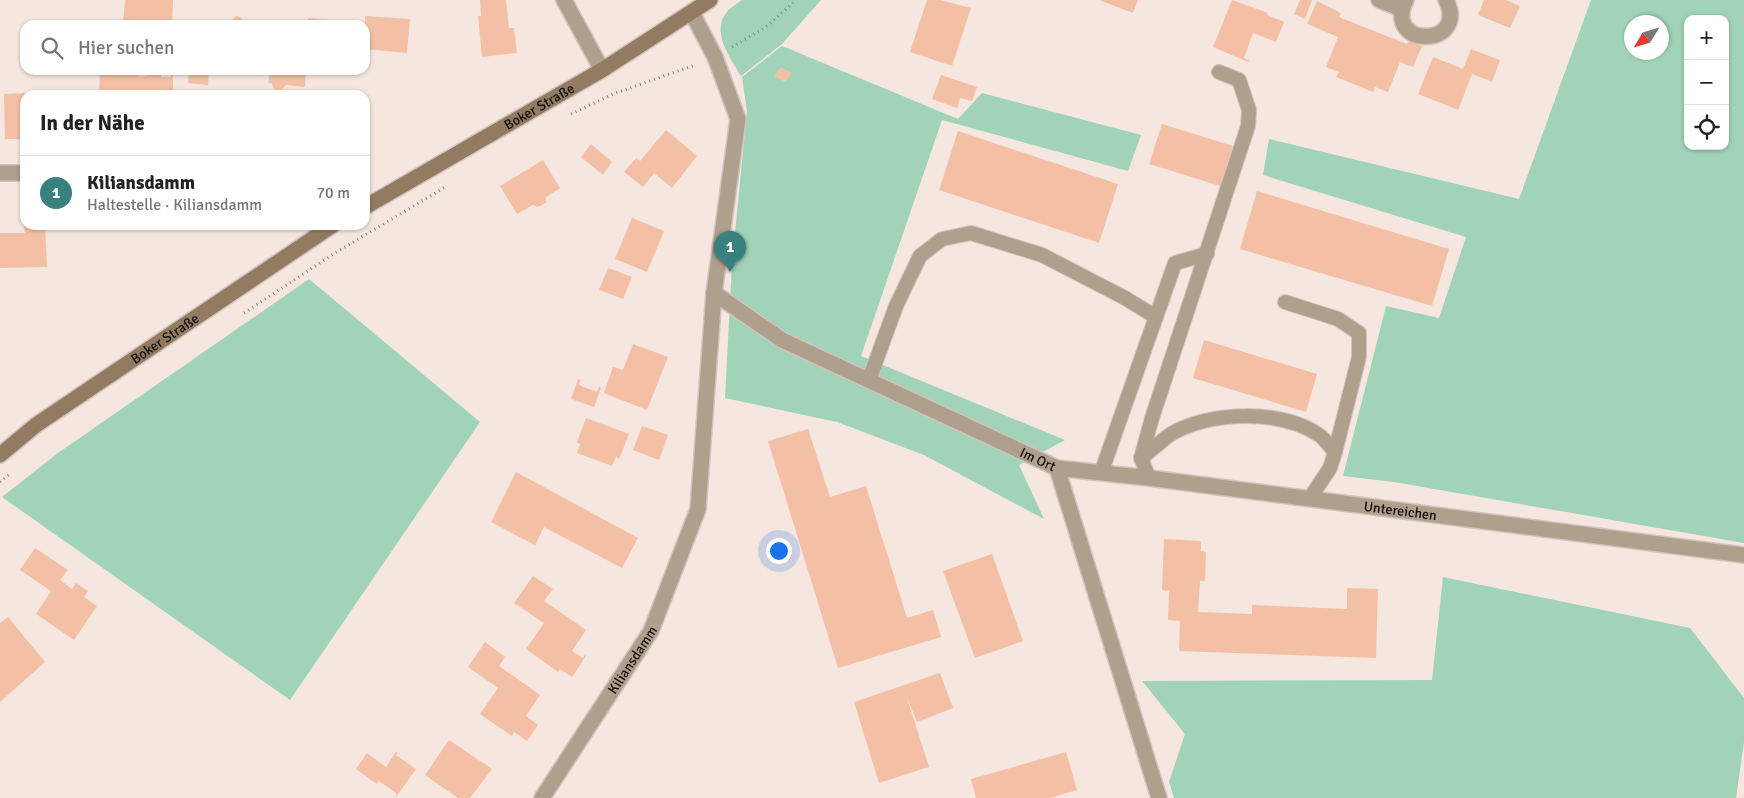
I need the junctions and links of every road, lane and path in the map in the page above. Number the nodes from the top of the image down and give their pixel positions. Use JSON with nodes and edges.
{"nodes":[{"id":1,"x":564,"y":0,"type":"edge"},
{"id":2,"x":710,"y":0,"type":"edge"},
{"id":3,"x":796,"y":0,"type":"edge"},
{"id":4,"x":1380,"y":0,"type":"edge"},
{"id":5,"x":1446,"y":0,"type":"edge"},
{"id":6,"x":1404,"y":4,"type":"edge"},
{"id":7,"x":692,"y":13,"type":"junction"},
{"id":8,"x":715,"y":57,"type":"junction"},
{"id":9,"x":602,"y":70,"type":"junction"},
{"id":10,"x":1219,"y":72,"type":"dead end"},
{"id":11,"x":562,"y":118,"type":"dead end"},
{"id":12,"x":0,"y":173,"type":"edge"},
{"id":13,"x":20,"y":173,"type":"edge"},
{"id":14,"x":453,"y":183,"type":"dead end"},
{"id":15,"x":370,"y":204,"type":"edge"},
{"id":16,"x":320,"y":230,"type":"edge"},
{"id":17,"x":335,"y":253,"type":"dead end"},
{"id":18,"x":1207,"y":254,"type":"junction"},
{"id":19,"x":714,"y":293,"type":"junction"},
{"id":20,"x":1285,"y":302,"type":"dead end"},
{"id":21,"x":1156,"y":317,"type":"junction"},
{"id":22,"x":869,"y":380,"type":"junction"},
{"id":23,"x":1335,"y":452,"type":"junction"},
{"id":24,"x":0,"y":455,"type":"edge"},
{"id":25,"x":1141,"y":458,"type":"junction"},
{"id":26,"x":1057,"y":468,"type":"junction"},
{"id":27,"x":1101,"y":473,"type":"junction"},
{"id":28,"x":1149,"y":478,"type":"junction"},
{"id":29,"x":1310,"y":498,"type":"junction"},
{"id":30,"x":1744,"y":555,"type":"edge"},
{"id":31,"x":542,"y":798,"type":"edge"},
{"id":32,"x":1159,"y":798,"type":"edge"}],
"edges":[{"from":1,"to":9,"type":"street"},
{"from":2,"to":7,"type":"main road","name":"Boker Straße"},
{"from":3,"to":8,"type":"path"},
{"from":4,"to":6,"type":"street"},
{"from":5,"to":6,"type":"street"},
{"from":7,"to":8,"type":"street","name":"Kiliansdamm"},
{"from":7,"to":9,"type":"main road","name":"Boker Straße"},
{"from":8,"to":11,"type":"path"},
{"from":8,"to":19,"type":"street","name":"Kiliansdamm"},
{"from":9,"to":15,"type":"main road","name":"Boker Straße"},
{"from":10,"to":18,"type":"lane"},
{"from":12,"to":13,"type":"street"},
{"from":14,"to":17,"type":"path"},
{"from":16,"to":24,"type":"main road","name":"Boker Straße"},
{"from":18,"to":21,"type":"lane"},
{"from":18,"to":25,"type":"lane"},
{"from":19,"to":22,"type":"street","name":"Im Ort"},
{"from":19,"to":31,"type":"street","name":"Kiliansdamm"},
{"from":20,"to":23,"type":"lane"},
{"from":21,"to":22,"type":"lane"},
{"from":21,"to":27,"type":"lane"},
{"from":22,"to":26,"type":"street","name":"Im Ort"},
{"from":23,"to":25,"type":"lane"},
{"from":23,"to":29,"type":"lane"},
{"from":25,"to":28,"type":"lane"},
{"from":26,"to":27,"type":"street","name":"Untereichen"},
{"from":26,"to":32,"type":"street","name":"Im Ort"},
{"from":27,"to":28,"type":"street","name":"Untereichen"},
{"from":28,"to":29,"type":"street","name":"Untereichen"},
{"from":29,"to":30,"type":"street","name":"Untereichen"}]}
